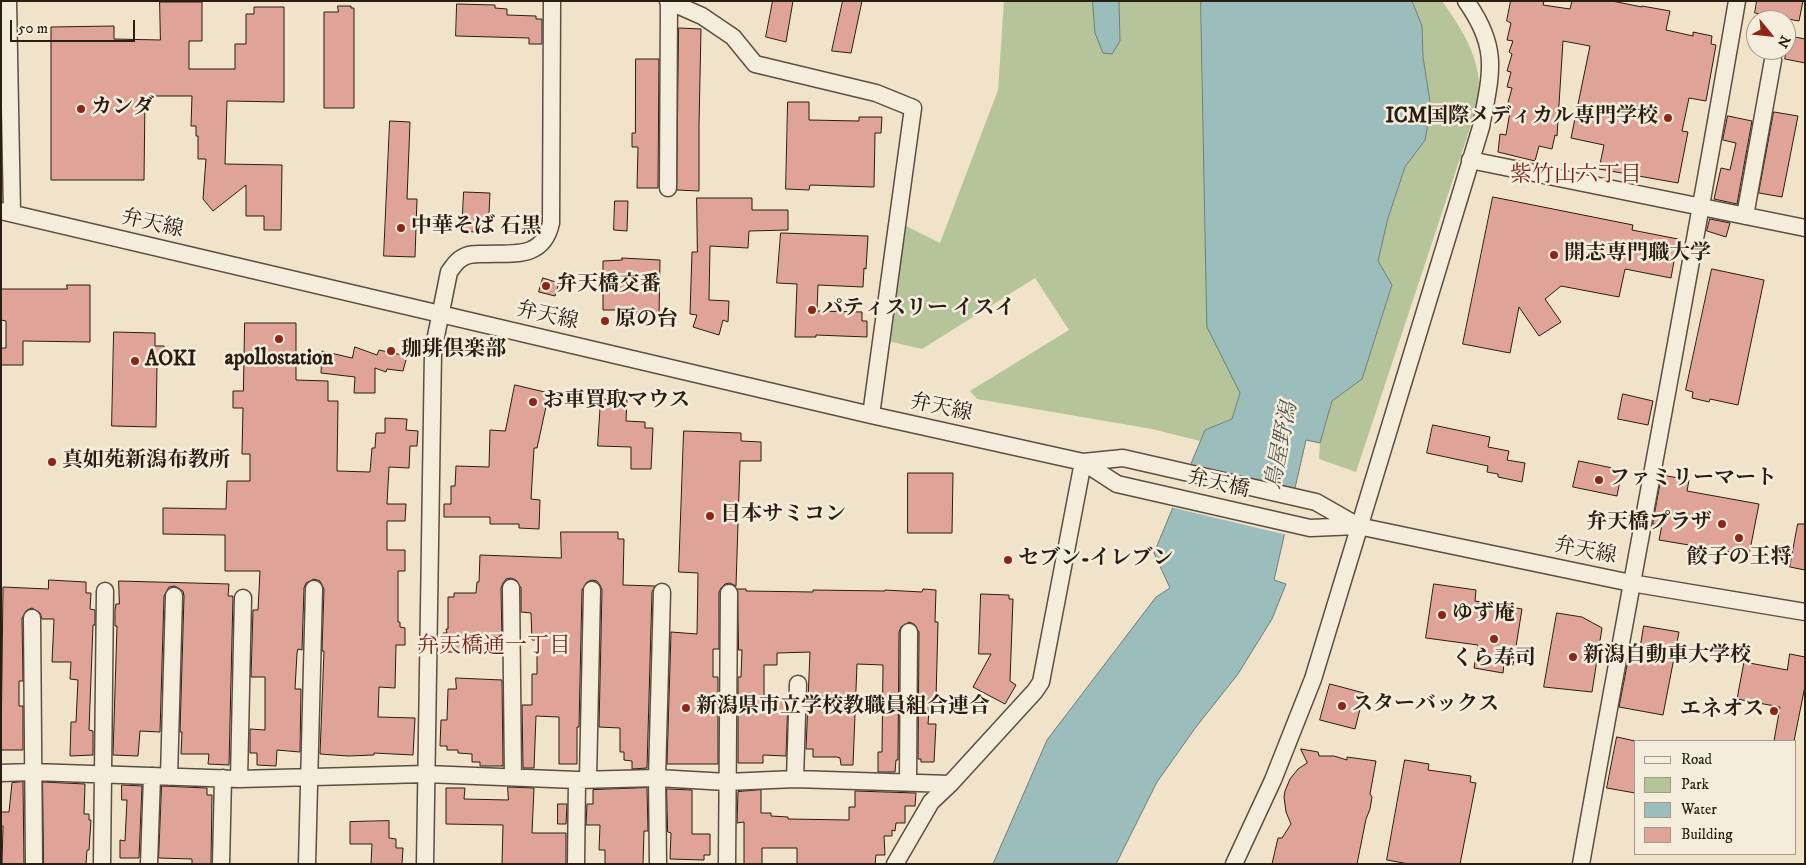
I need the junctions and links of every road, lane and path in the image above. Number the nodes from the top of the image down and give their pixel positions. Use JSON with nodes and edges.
{"nodes":[{"id":1,"x":8,"y":1,"type":"edge"},
{"id":2,"x":552,"y":1,"type":"edge"},
{"id":3,"x":669,"y":1,"type":"edge"},
{"id":4,"x":1466,"y":1,"type":"edge"},
{"id":5,"x":1737,"y":1,"type":"edge"},
{"id":6,"x":1773,"y":60,"type":"dead end"},
{"id":7,"x":1470,"y":160,"type":"junction"},
{"id":8,"x":668,"y":188,"type":"dead end"},
{"id":9,"x":1702,"y":208,"type":"junction"},
{"id":10,"x":6,"y":212,"type":"edge"},
{"id":11,"x":1745,"y":216,"type":"junction"},
{"id":12,"x":1805,"y":228,"type":"edge"},
{"id":13,"x":442,"y":315,"type":"junction"},
{"id":14,"x":871,"y":415,"type":"junction"},
{"id":15,"x":1083,"y":462,"type":"junction"},
{"id":16,"x":1358,"y":526,"type":"junction"},
{"id":17,"x":1631,"y":583,"type":"junction"},
{"id":18,"x":511,"y":588,"type":"dead end"},
{"id":19,"x":314,"y":589,"type":"dead end"},
{"id":20,"x":592,"y":590,"type":"dead end"},
{"id":21,"x":105,"y":591,"type":"dead end"},
{"id":22,"x":662,"y":592,"type":"dead end"},
{"id":23,"x":729,"y":593,"type":"dead end"},
{"id":24,"x":174,"y":596,"type":"dead end"},
{"id":25,"x":243,"y":598,"type":"dead end"},
{"id":26,"x":1805,"y":612,"type":"edge"},
{"id":27,"x":32,"y":618,"type":"dead end"},
{"id":28,"x":909,"y":632,"type":"dead end"},
{"id":29,"x":794,"y":691,"type":"dead end"},
{"id":30,"x":33,"y":772,"type":"junction"},
{"id":31,"x":1,"y":773,"type":"edge"},
{"id":32,"x":102,"y":774,"type":"junction"},
{"id":33,"x":426,"y":774,"type":"junction"},
{"id":34,"x":152,"y":776,"type":"junction"},
{"id":35,"x":169,"y":776,"type":"junction"},
{"id":36,"x":311,"y":777,"type":"junction"},
{"id":37,"x":513,"y":777,"type":"junction"},
{"id":38,"x":231,"y":778,"type":"junction"},
{"id":39,"x":657,"y":778,"type":"junction"},
{"id":40,"x":583,"y":779,"type":"junction"},
{"id":41,"x":795,"y":779,"type":"junction"},
{"id":42,"x":727,"y":782,"type":"junction"},
{"id":43,"x":908,"y":782,"type":"junction"},
{"id":44,"x":950,"y":784,"type":"junction"},
{"id":45,"x":34,"y":864,"type":"edge"},
{"id":46,"x":102,"y":864,"type":"edge"},
{"id":47,"x":149,"y":864,"type":"edge"},
{"id":48,"x":222,"y":864,"type":"edge"},
{"id":49,"x":307,"y":864,"type":"edge"},
{"id":50,"x":425,"y":864,"type":"edge"},
{"id":51,"x":576,"y":864,"type":"edge"},
{"id":52,"x":658,"y":864,"type":"edge"},
{"id":53,"x":726,"y":864,"type":"edge"},
{"id":54,"x":896,"y":864,"type":"edge"},
{"id":55,"x":1234,"y":864,"type":"edge"},
{"id":56,"x":1581,"y":864,"type":"edge"}],
"edges":[{"from":1,"to":10,"type":"street"},
{"from":2,"to":13,"type":"street"},
{"from":3,"to":8,"type":"street"},
{"from":3,"to":14,"type":"street"},
{"from":4,"to":7,"type":"street"},
{"from":5,"to":9,"type":"street"},
{"from":6,"to":11,"type":"street"},
{"from":7,"to":9,"type":"street"},
{"from":7,"to":16,"type":"street"},
{"from":9,"to":11,"type":"street"},
{"from":9,"to":17,"type":"street"},
{"from":10,"to":13,"type":"street","name":"弁天線"},
{"from":11,"to":12,"type":"street"},
{"from":13,"to":14,"type":"street","name":"弁天線"},
{"from":13,"to":33,"type":"street"},
{"from":14,"to":15,"type":"street","name":"弁天線"},
{"from":15,"to":16,"type":"street","name":"弁天橋"},
{"from":15,"to":16,"type":"street","name":"弁天橋"},
{"from":15,"to":44,"type":"street"},
{"from":16,"to":17,"type":"street","name":"弁天線"},
{"from":16,"to":55,"type":"street"},
{"from":17,"to":26,"type":"street","name":"弁天線"},
{"from":17,"to":56,"type":"street"},
{"from":18,"to":37,"type":"street"},
{"from":19,"to":36,"type":"street"},
{"from":20,"to":40,"type":"street"},
{"from":21,"to":32,"type":"street"},
{"from":22,"to":39,"type":"street"},
{"from":23,"to":42,"type":"street"},
{"from":24,"to":35,"type":"street"},
{"from":25,"to":38,"type":"street"},
{"from":27,"to":30,"type":"street"},
{"from":28,"to":43,"type":"street"},
{"from":29,"to":41,"type":"street"},
{"from":30,"to":31,"type":"street"},
{"from":30,"to":32,"type":"street"},
{"from":30,"to":45,"type":"street"},
{"from":32,"to":34,"type":"street"},
{"from":32,"to":46,"type":"street"},
{"from":33,"to":36,"type":"street"},
{"from":33,"to":37,"type":"street"},
{"from":33,"to":50,"type":"street"},
{"from":34,"to":35,"type":"street"},
{"from":34,"to":47,"type":"street"},
{"from":35,"to":38,"type":"street"},
{"from":36,"to":38,"type":"street"},
{"from":36,"to":49,"type":"street"},
{"from":37,"to":40,"type":"street"},
{"from":38,"to":48,"type":"street"},
{"from":39,"to":40,"type":"street"},
{"from":39,"to":42,"type":"street"},
{"from":39,"to":52,"type":"street"},
{"from":40,"to":51,"type":"street"},
{"from":41,"to":42,"type":"street"},
{"from":41,"to":43,"type":"street"},
{"from":42,"to":53,"type":"street"},
{"from":43,"to":44,"type":"street"},
{"from":44,"to":54,"type":"street"}]}
